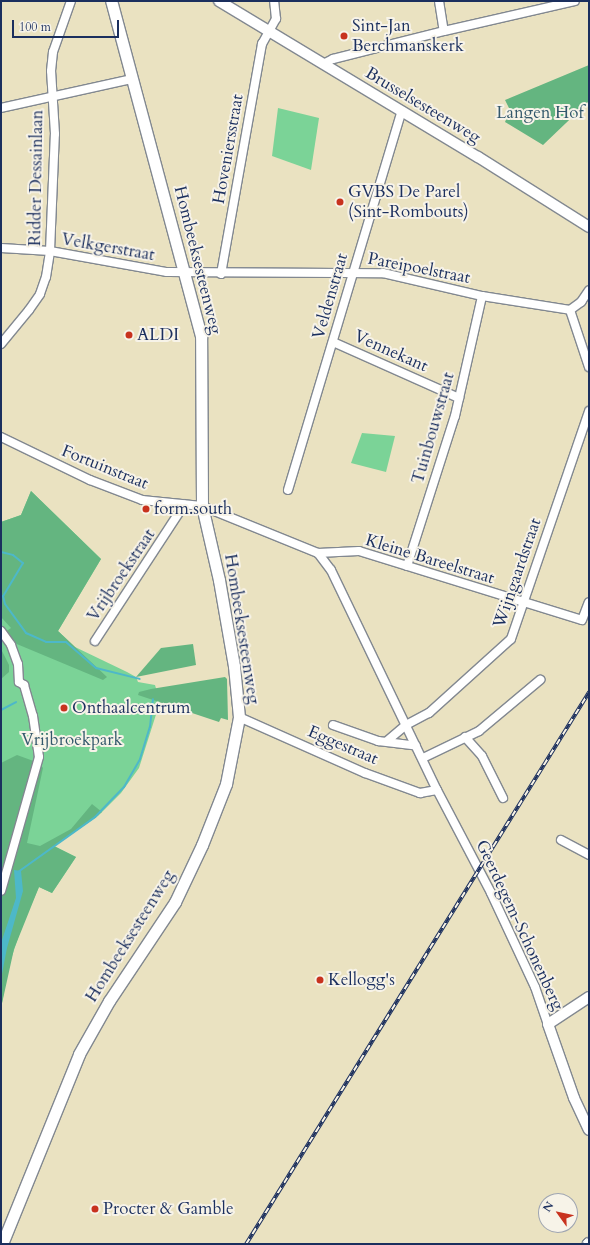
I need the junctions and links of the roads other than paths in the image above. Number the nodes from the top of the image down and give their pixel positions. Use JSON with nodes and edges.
{"nodes":[{"id":1,"x":71,"y":1,"type":"edge"},
{"id":2,"x":111,"y":1,"type":"edge"},
{"id":3,"x":219,"y":1,"type":"edge"},
{"id":4,"x":274,"y":1,"type":"edge"},
{"id":5,"x":439,"y":1,"type":"edge"},
{"id":6,"x":535,"y":1,"type":"edge"},
{"id":7,"x":575,"y":1,"type":"edge"},
{"id":8,"x":536,"y":10,"type":"junction"},
{"id":9,"x":268,"y":30,"type":"junction"},
{"id":10,"x":444,"y":31,"type":"junction"},
{"id":11,"x":323,"y":64,"type":"junction"},
{"id":12,"x":132,"y":79,"type":"junction"},
{"id":13,"x":53,"y":96,"type":"junction"},
{"id":14,"x":1,"y":108,"type":"edge"},
{"id":15,"x":402,"y":111,"type":"junction"},
{"id":16,"x":589,"y":227,"type":"edge"},
{"id":17,"x":1,"y":248,"type":"edge"},
{"id":18,"x":50,"y":252,"type":"junction"},
{"id":19,"x":353,"y":271,"type":"junction"},
{"id":20,"x":186,"y":273,"type":"junction"},
{"id":21,"x":221,"y":274,"type":"junction"},
{"id":22,"x":589,"y":290,"type":"edge"},
{"id":23,"x":482,"y":296,"type":"junction"},
{"id":24,"x":570,"y":310,"type":"junction"},
{"id":25,"x":333,"y":342,"type":"junction"},
{"id":26,"x":1,"y":344,"type":"edge"},
{"id":27,"x":589,"y":367,"type":"edge"},
{"id":28,"x":459,"y":398,"type":"junction"},
{"id":29,"x":589,"y":411,"type":"edge"},
{"id":30,"x":1,"y":438,"type":"edge"},
{"id":31,"x":288,"y":490,"type":"dead end"},
{"id":32,"x":184,"y":505,"type":"junction"},
{"id":33,"x":202,"y":506,"type":"junction"},
{"id":34,"x":318,"y":553,"type":"junction"},
{"id":35,"x":407,"y":566,"type":"junction"},
{"id":36,"x":523,"y":602,"type":"junction"},
{"id":37,"x":589,"y":602,"type":"edge"},
{"id":38,"x":1,"y":631,"type":"edge"},
{"id":39,"x":95,"y":641,"type":"dead end"},
{"id":40,"x":540,"y":680,"type":"dead end"},
{"id":41,"x":239,"y":717,"type":"junction"},
{"id":42,"x":333,"y":725,"type":"dead end"},
{"id":43,"x":406,"y":725,"type":"junction"},
{"id":44,"x":465,"y":737,"type":"junction"},
{"id":45,"x":387,"y":741,"type":"junction"},
{"id":46,"x":416,"y":746,"type":"junction"},
{"id":47,"x":422,"y":758,"type":"junction"},
{"id":48,"x":437,"y":790,"type":"junction"},
{"id":49,"x":503,"y":798,"type":"dead end"},
{"id":50,"x":561,"y":840,"type":"dead end"},
{"id":51,"x":589,"y":855,"type":"edge"},
{"id":52,"x":1,"y":891,"type":"edge"},
{"id":53,"x":589,"y":997,"type":"edge"},
{"id":54,"x":548,"y":1024,"type":"junction"},
{"id":55,"x":589,"y":1130,"type":"edge"},
{"id":56,"x":2,"y":1244,"type":"edge"}],
"edges":[{"from":1,"to":13,"type":"street","name":"Ridder Dessainlaan"},
{"from":2,"to":12,"type":"main road","name":"Hombeeksesteenweg"},
{"from":3,"to":9,"type":"street","name":"Brusselsesteenweg"},
{"from":4,"to":9,"type":"street","name":"Hoveniersstraat"},
{"from":5,"to":10,"type":"street"},
{"from":6,"to":8,"type":"street"},
{"from":7,"to":8,"type":"street"},
{"from":8,"to":10,"type":"street"},
{"from":9,"to":11,"type":"street","name":"Brusselsesteenweg"},
{"from":9,"to":21,"type":"street","name":"Hoveniersstraat"},
{"from":10,"to":11,"type":"street"},
{"from":11,"to":15,"type":"street","name":"Brusselsesteenweg"},
{"from":12,"to":13,"type":"street"},
{"from":12,"to":20,"type":"main road","name":"Hombeeksesteenweg"},
{"from":13,"to":14,"type":"street"},
{"from":13,"to":18,"type":"street","name":"Ridder Dessainlaan"},
{"from":15,"to":16,"type":"street","name":"Brusselsesteenweg"},
{"from":15,"to":19,"type":"street","name":"Veldenstraat"},
{"from":17,"to":18,"type":"street","name":"Velkgerstraat"},
{"from":18,"to":20,"type":"street","name":"Velkgerstraat"},
{"from":18,"to":26,"type":"street","name":"Ridder Dessainlaan"},
{"from":19,"to":21,"type":"street","name":"Pareipoelstraat"},
{"from":19,"to":23,"type":"street","name":"Pareipoelstraat"},
{"from":19,"to":25,"type":"street","name":"Veldenstraat"},
{"from":20,"to":21,"type":"street","name":"Pareipoelstraat"},
{"from":20,"to":33,"type":"main road","name":"Hombeeksesteenweg"},
{"from":22,"to":24,"type":"street"},
{"from":23,"to":24,"type":"street","name":"Pareipoelstraat"},
{"from":23,"to":28,"type":"street","name":"Tuinbouwstraat"},
{"from":24,"to":27,"type":"street"},
{"from":25,"to":28,"type":"street","name":"Vennekant"},
{"from":25,"to":31,"type":"street","name":"Veldenstraat"},
{"from":28,"to":35,"type":"street","name":"Tuinbouwstraat"},
{"from":29,"to":36,"type":"street","name":"Wijngaardstraat"},
{"from":30,"to":32,"type":"street","name":"Fortuinstraat"},
{"from":32,"to":33,"type":"street","name":"Fortuinstraat"},
{"from":32,"to":39,"type":"street","name":"Vrijbroekstraat"},
{"from":33,"to":34,"type":"street"},
{"from":33,"to":41,"type":"main road","name":"Hombeeksesteenweg"},
{"from":34,"to":35,"type":"street","name":"Kleine Bareelstraat"},
{"from":34,"to":43,"type":"street","name":"Geerdegem-Schonenberg"},
{"from":35,"to":36,"type":"street","name":"Kleine Bareelstraat"},
{"from":36,"to":37,"type":"street","name":"Kleine Bareelstraat"},
{"from":36,"to":43,"type":"street","name":"Wijngaardstraat"},
{"from":38,"to":52,"type":"street"},
{"from":40,"to":44,"type":"street"},
{"from":41,"to":48,"type":"street","name":"Eggestraat"},
{"from":41,"to":56,"type":"main road","name":"Hombeeksesteenweg"},
{"from":42,"to":45,"type":"street"},
{"from":43,"to":45,"type":"street","name":"Wijngaardstraat"},
{"from":43,"to":46,"type":"street","name":"Geerdegem-Schonenberg"},
{"from":44,"to":47,"type":"street"},
{"from":44,"to":49,"type":"street"},
{"from":45,"to":46,"type":"street"},
{"from":46,"to":47,"type":"street","name":"Geerdegem-Schonenberg"},
{"from":47,"to":48,"type":"street","name":"Geerdegem-Schonenberg"},
{"from":48,"to":54,"type":"street","name":"Geerdegem-Schonenberg"},
{"from":50,"to":51,"type":"street"},
{"from":53,"to":54,"type":"street"},
{"from":54,"to":55,"type":"street","name":"Geerdegem-Schonenberg"}]}
